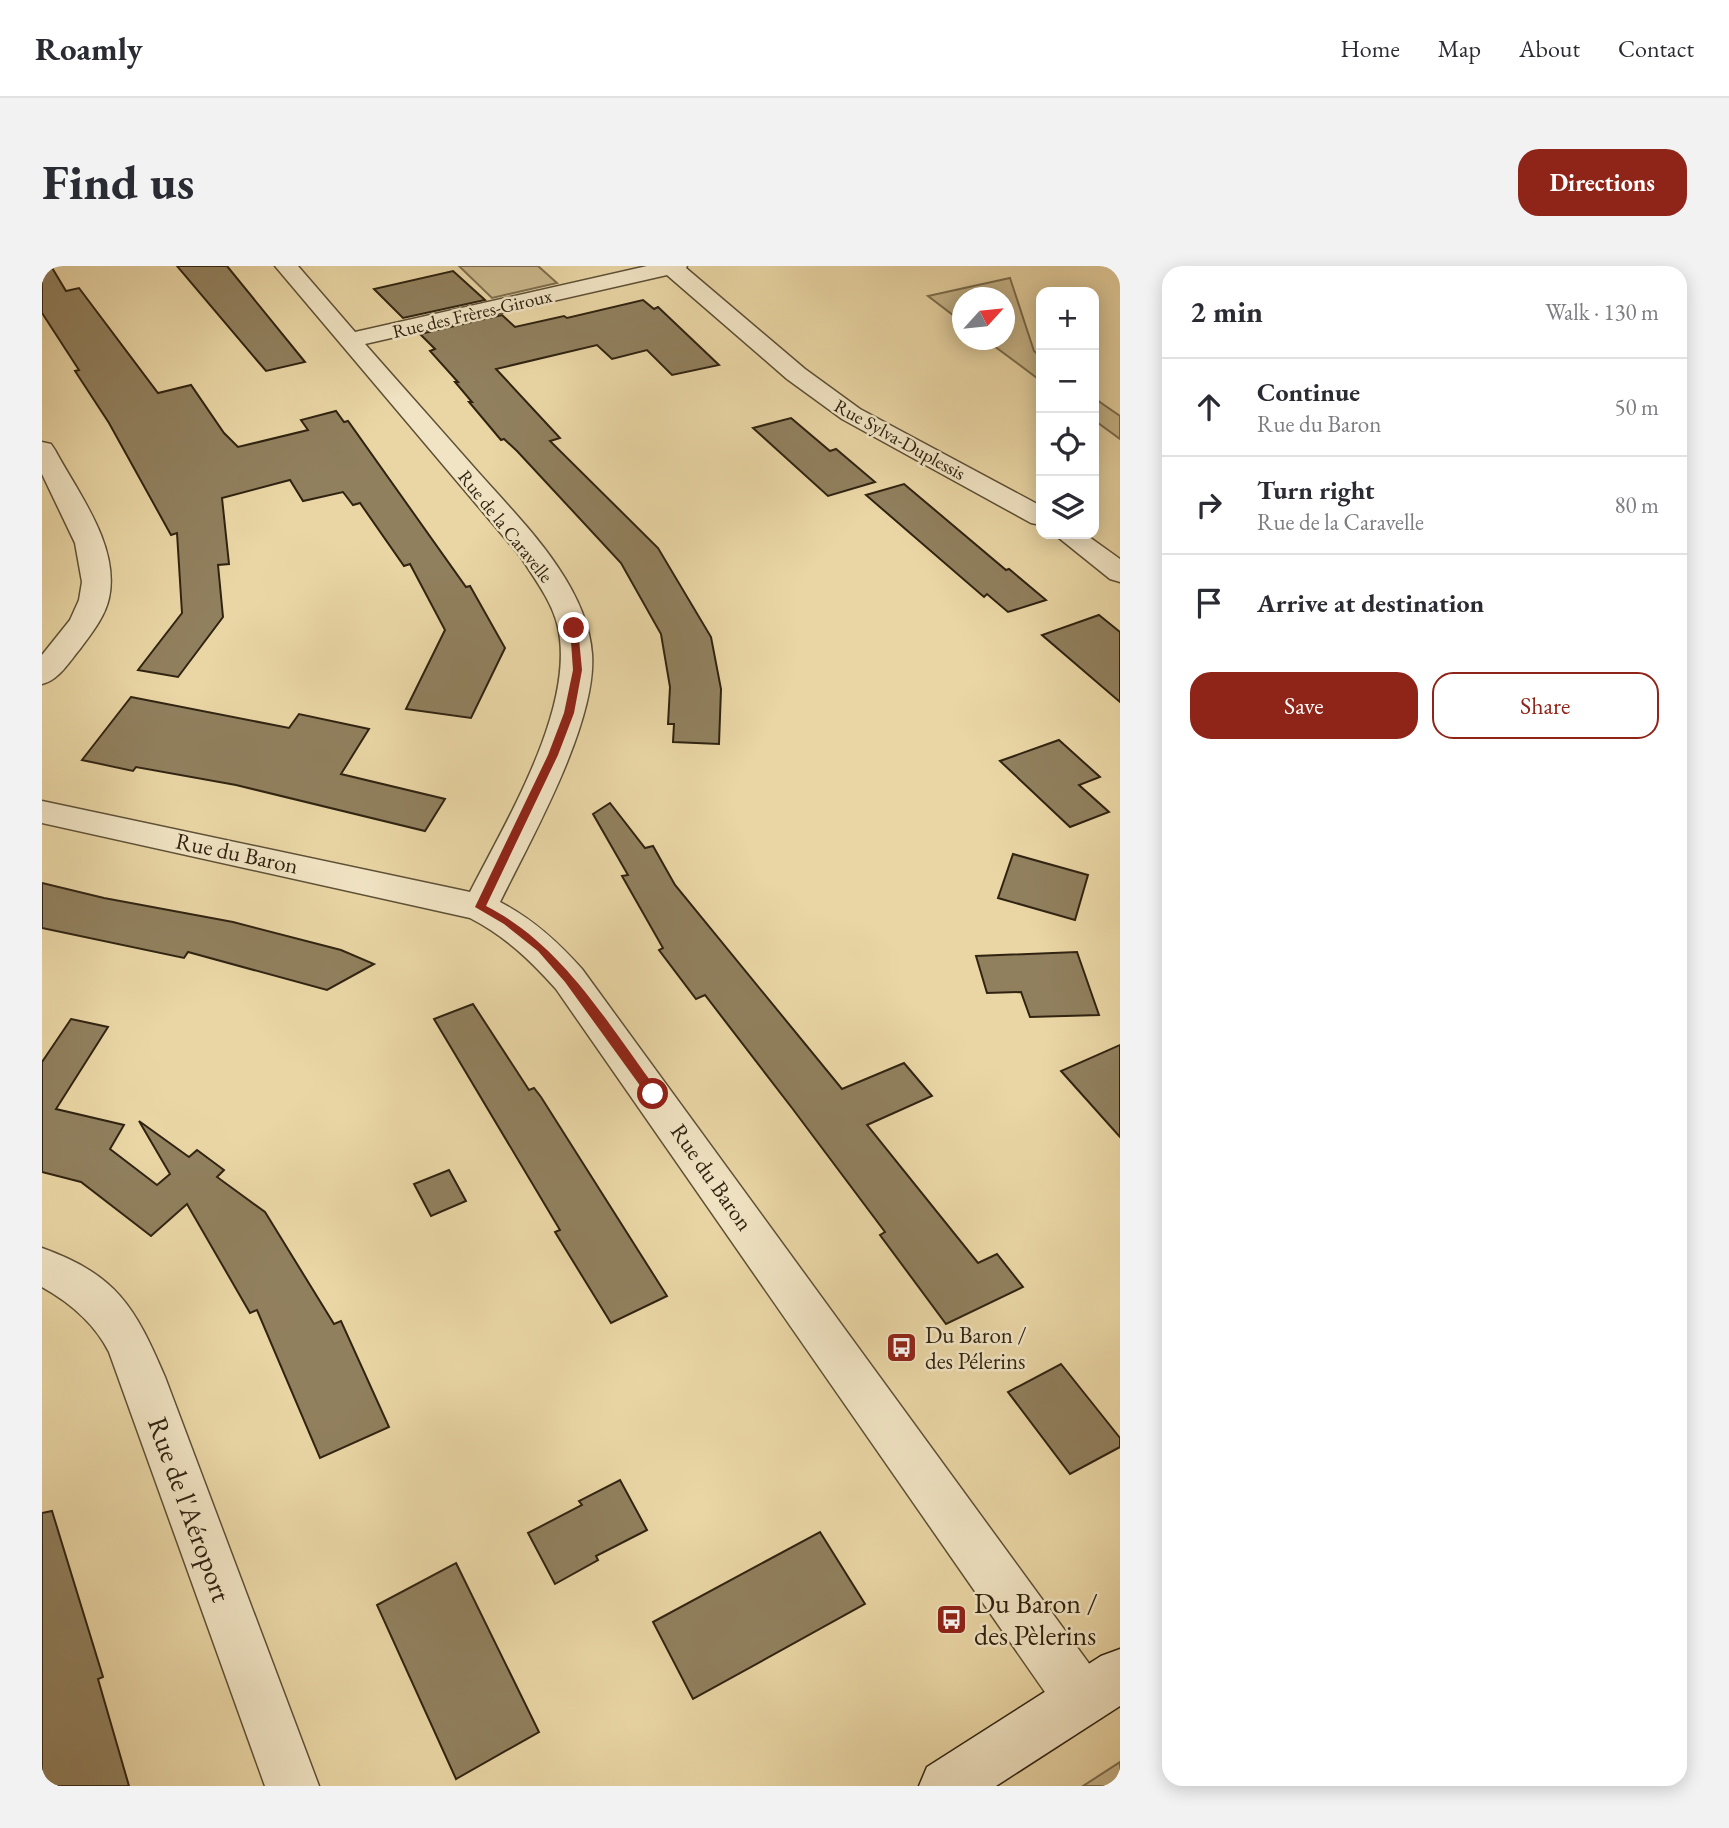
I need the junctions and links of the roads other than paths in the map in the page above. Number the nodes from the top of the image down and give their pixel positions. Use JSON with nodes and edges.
{"nodes":[{"id":1,"x":286,"y":266,"type":"edge"},
{"id":2,"x":673,"y":267,"type":"edge"},
{"id":3,"x":350,"y":340,"type":"junction"},
{"id":4,"x":42,"y":450,"type":"edge"},
{"id":5,"x":1036,"y":514,"type":"edge"},
{"id":6,"x":1075,"y":539,"type":"edge"},
{"id":7,"x":1120,"y":573,"type":"edge"},
{"id":8,"x":42,"y":675,"type":"edge"},
{"id":9,"x":42,"y":812,"type":"edge"},
{"id":10,"x":480,"y":907,"type":"junction"},
{"id":11,"x":42,"y":1267,"type":"edge"},
{"id":12,"x":1101,"y":1687,"type":"edge"},
{"id":13,"x":292,"y":1786,"type":"edge"},
{"id":14,"x":946,"y":1786,"type":"edge"}],
"edges":[{"from":1,"to":3,"type":"street","name":"Rue de la Caravelle"},
{"from":2,"to":3,"type":"street","name":"Rue des Frères-Giroux"},
{"from":2,"to":5,"type":"street","name":"Rue Sylva-Duplessis"},
{"from":3,"to":10,"type":"street","name":"Rue de la Caravelle"},
{"from":4,"to":8,"type":"street"},
{"from":6,"to":7,"type":"street"},
{"from":9,"to":10,"type":"street","name":"Rue du Baron"},
{"from":10,"to":12,"type":"street","name":"Rue du Baron"},
{"from":11,"to":13,"type":"street","name":"Rue de l'Aéroport"},
{"from":12,"to":14,"type":"street"}]}
